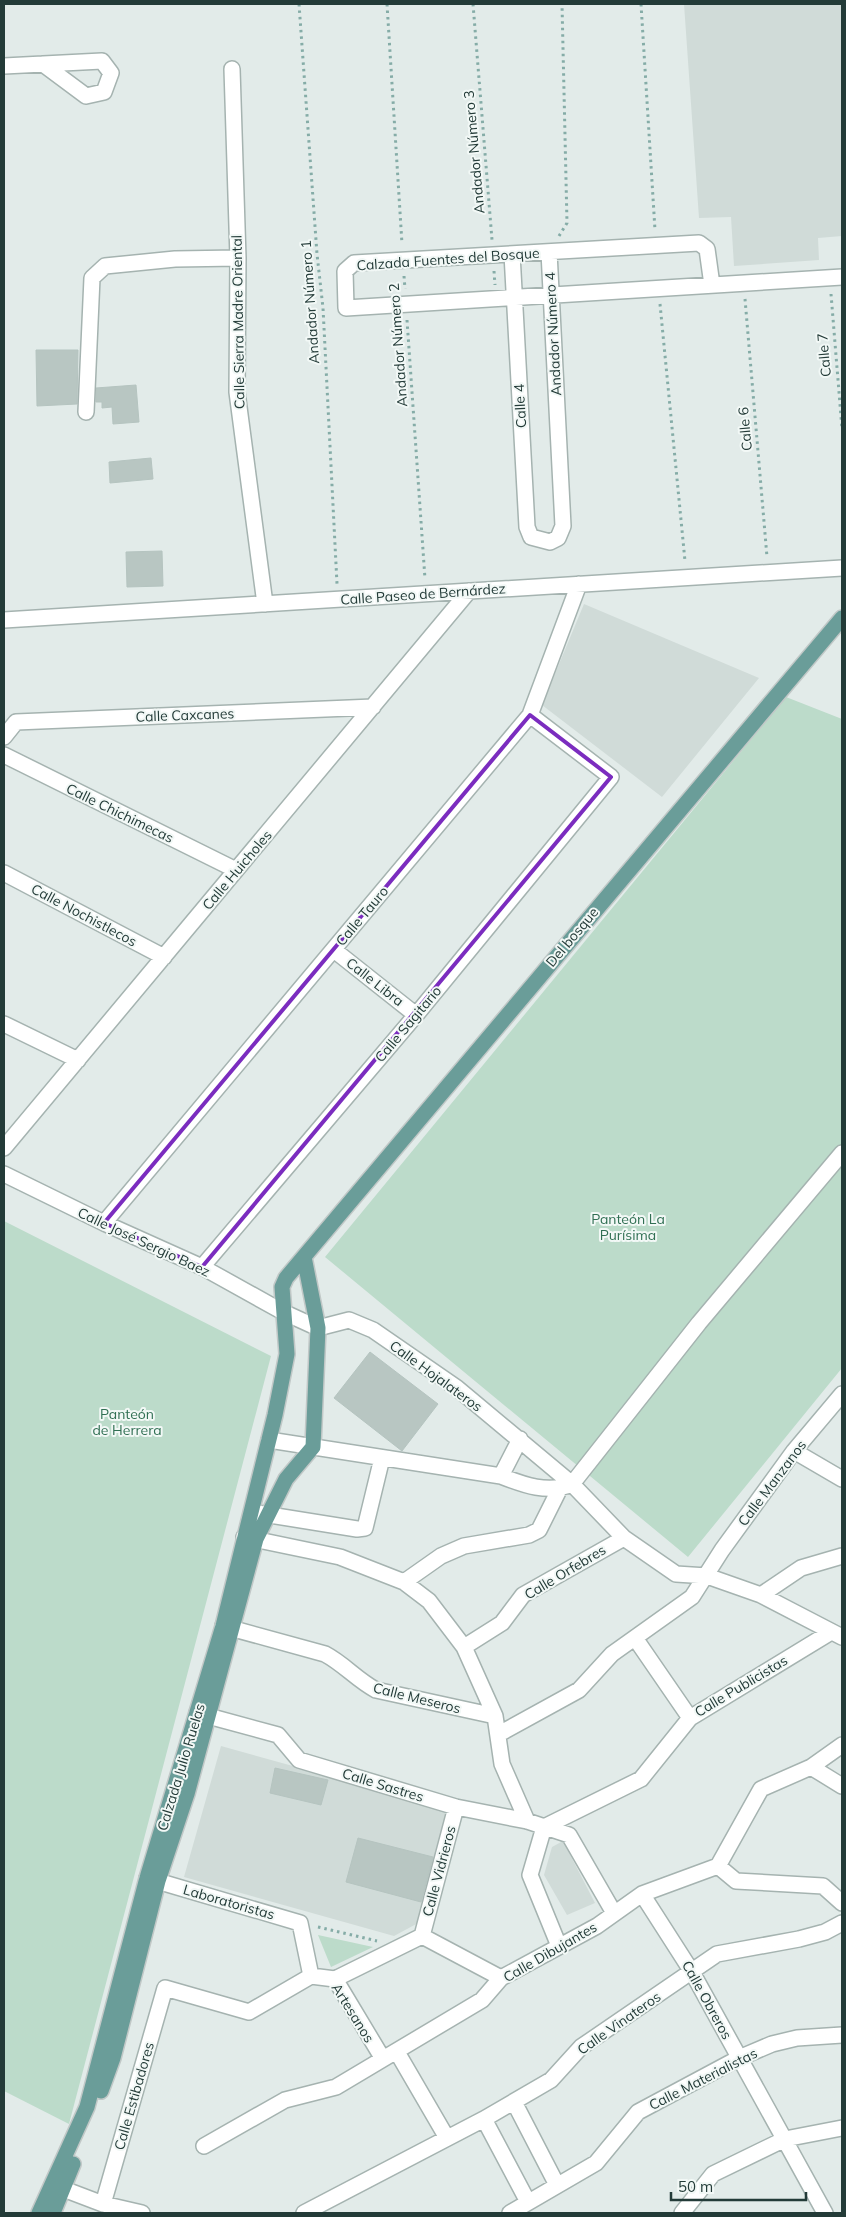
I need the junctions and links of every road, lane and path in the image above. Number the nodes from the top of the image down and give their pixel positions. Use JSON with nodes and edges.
{"nodes":[{"id":1,"x":298,"y":4,"type":"edge"},
{"id":2,"x":387,"y":4,"type":"edge"},
{"id":3,"x":473,"y":4,"type":"edge"},
{"id":4,"x":562,"y":4,"type":"edge"},
{"id":5,"x":43,"y":64,"type":"dead end"},
{"id":6,"x":4,"y":66,"type":"edge"},
{"id":7,"x":232,"y":68,"type":"dead end"},
{"id":8,"x":549,"y":252,"type":"junction"},
{"id":9,"x":512,"y":254,"type":"junction"},
{"id":10,"x":493,"y":255,"type":"junction"},
{"id":11,"x":238,"y":258,"type":"junction"},
{"id":12,"x":403,"y":261,"type":"junction"},
{"id":13,"x":836,"y":278,"type":"edge"},
{"id":14,"x":744,"y":284,"type":"junction"},
{"id":15,"x":712,"y":285,"type":"junction"},
{"id":16,"x":552,"y":295,"type":"junction"},
{"id":17,"x":514,"y":298,"type":"junction"},
{"id":18,"x":496,"y":299,"type":"junction"},
{"id":19,"x":406,"y":304,"type":"junction"},
{"id":20,"x":86,"y":412,"type":"dead end"},
{"id":21,"x":842,"y":429,"type":"edge"},
{"id":22,"x":550,"y":542,"type":"joint"},
{"id":23,"x":842,"y":568,"type":"edge"},
{"id":24,"x":768,"y":573,"type":"junction"},
{"id":25,"x":579,"y":584,"type":"junction"},
{"id":26,"x":470,"y":591,"type":"junction"},
{"id":27,"x":426,"y":594,"type":"junction"},
{"id":28,"x":337,"y":600,"type":"junction"},
{"id":29,"x":265,"y":604,"type":"junction"},
{"id":30,"x":842,"y":618,"type":"edge"},
{"id":31,"x":4,"y":620,"type":"edge"},
{"id":32,"x":373,"y":706,"type":"junction"},
{"id":33,"x":530,"y":715,"type":"junction"},
{"id":34,"x":4,"y":737,"type":"edge"},
{"id":35,"x":4,"y":755,"type":"edge"},
{"id":36,"x":236,"y":870,"type":"junction"},
{"id":37,"x":4,"y":873,"type":"edge"},
{"id":38,"x":334,"y":950,"type":"junction"},
{"id":39,"x":164,"y":957,"type":"junction"},
{"id":40,"x":416,"y":1014,"type":"junction"},
{"id":41,"x":4,"y":1024,"type":"edge"},
{"id":42,"x":78,"y":1060,"type":"junction"},
{"id":43,"x":4,"y":1148,"type":"edge"},
{"id":44,"x":842,"y":1153,"type":"edge"},
{"id":45,"x":4,"y":1174,"type":"edge"},
{"id":46,"x":104,"y":1223,"type":"junction"},
{"id":47,"x":304,"y":1257,"type":"junction"},
{"id":48,"x":202,"y":1267,"type":"junction"},
{"id":49,"x":283,"y":1312,"type":"junction"},
{"id":50,"x":318,"y":1328,"type":"junction"},
{"id":51,"x":842,"y":1394,"type":"edge"},
{"id":52,"x":520,"y":1439,"type":"junction"},
{"id":53,"x":269,"y":1440,"type":"junction"},
{"id":54,"x":313,"y":1447,"type":"junction"},
{"id":55,"x":794,"y":1451,"type":"junction"},
{"id":56,"x":382,"y":1458,"type":"junction"},
{"id":57,"x":501,"y":1476,"type":"junction"},
{"id":58,"x":842,"y":1479,"type":"edge"},
{"id":59,"x":565,"y":1487,"type":"junction"},
{"id":60,"x":251,"y":1511,"type":"junction"},
{"id":61,"x":268,"y":1515,"type":"junction"},
{"id":62,"x":250,"y":1538,"type":"junction"},
{"id":63,"x":624,"y":1538,"type":"junction"},
{"id":64,"x":842,"y":1556,"type":"edge"},
{"id":65,"x":707,"y":1576,"type":"junction"},
{"id":66,"x":404,"y":1582,"type":"junction"},
{"id":67,"x":760,"y":1595,"type":"junction"},
{"id":68,"x":228,"y":1627,"type":"junction"},
{"id":69,"x":836,"y":1634,"type":"edge"},
{"id":70,"x":636,"y":1638,"type":"junction"},
{"id":71,"x":464,"y":1647,"type":"junction"},
{"id":72,"x":202,"y":1714,"type":"junction"},
{"id":73,"x":495,"y":1716,"type":"junction"},
{"id":74,"x":690,"y":1718,"type":"junction"},
{"id":75,"x":499,"y":1734,"type":"junction"},
{"id":76,"x":842,"y":1745,"type":"edge"},
{"id":77,"x":811,"y":1767,"type":"junction"},
{"id":78,"x":842,"y":1786,"type":"edge"},
{"id":79,"x":456,"y":1807,"type":"junction"},
{"id":80,"x":527,"y":1821,"type":"junction"},
{"id":81,"x":544,"y":1827,"type":"junction"},
{"id":82,"x":718,"y":1866,"type":"junction"},
{"id":83,"x":153,"y":1880,"type":"junction"},
{"id":84,"x":642,"y":1894,"type":"junction"},
{"id":85,"x":842,"y":1903,"type":"edge"},
{"id":86,"x":614,"y":1913,"type":"junction"},
{"id":87,"x":300,"y":1923,"type":"junction"},
{"id":88,"x":842,"y":1923,"type":"edge"},
{"id":89,"x":422,"y":1936,"type":"junction"},
{"id":90,"x":402,"y":1946,"type":"junction"},
{"id":91,"x":559,"y":1946,"type":"junction"},
{"id":92,"x":692,"y":1972,"type":"junction"},
{"id":93,"x":311,"y":1976,"type":"junction"},
{"id":94,"x":501,"y":1978,"type":"junction"},
{"id":95,"x":334,"y":1979,"type":"junction"},
{"id":96,"x":842,"y":2035,"type":"edge"},
{"id":97,"x":397,"y":2052,"type":"junction"},
{"id":98,"x":739,"y":2058,"type":"junction"},
{"id":99,"x":382,"y":2059,"type":"junction"},
{"id":100,"x":514,"y":2102,"type":"junction"},
{"id":101,"x":484,"y":2119,"type":"junction"},
{"id":102,"x":842,"y":2128,"type":"edge"},
{"id":103,"x":447,"y":2138,"type":"junction"},
{"id":104,"x":785,"y":2139,"type":"junction"},
{"id":105,"x":204,"y":2146,"type":"dead end"},
{"id":106,"x":558,"y":2185,"type":"junction"},
{"id":107,"x":58,"y":2187,"type":"junction"},
{"id":108,"x":528,"y":2202,"type":"junction"},
{"id":109,"x":103,"y":2204,"type":"junction"},
{"id":110,"x":39,"y":2213,"type":"edge"},
{"id":111,"x":53,"y":2213,"type":"edge"},
{"id":112,"x":142,"y":2213,"type":"edge"},
{"id":113,"x":304,"y":2213,"type":"edge"},
{"id":114,"x":510,"y":2213,"type":"edge"},
{"id":115,"x":682,"y":2213,"type":"edge"},
{"id":116,"x":825,"y":2213,"type":"edge"}],
"edges":[{"from":1,"to":28,"type":"path","name":"Andador Número 1"},
{"from":2,"to":12,"type":"path","name":"Andador Número 2"},
{"from":3,"to":10,"type":"path","name":"Andador Número 3"},
{"from":4,"to":8,"type":"path","name":"Andador Número 4"},
{"from":5,"to":6,"type":"street"},
{"from":7,"to":11,"type":"street","name":"Calle Sierra Madre Oriental"},
{"from":8,"to":9,"type":"street","name":"Calzada Fuentes del Bosque"},
{"from":8,"to":15,"type":"street","name":"Calzada Fuentes del Bosque"},
{"from":8,"to":16,"type":"street","name":"Andador Número 4"},
{"from":9,"to":10,"type":"street","name":"Calzada Fuentes del Bosque"},
{"from":9,"to":17,"type":"street","name":"Calle 4"},
{"from":10,"to":12,"type":"street","name":"Calzada Fuentes del Bosque"},
{"from":10,"to":18,"type":"path","name":"Andador Número 3"},
{"from":11,"to":20,"type":"street"},
{"from":11,"to":29,"type":"street","name":"Calle Sierra Madre Oriental"},
{"from":12,"to":19,"type":"path","name":"Andador Número 2"},
{"from":12,"to":19,"type":"street","name":"Calzada Fuentes del Bosque"},
{"from":13,"to":14,"type":"street","name":"Calzada Fuentes del Bosque"},
{"from":13,"to":21,"type":"path","name":"Calle 7"},
{"from":14,"to":15,"type":"street","name":"Calzada Fuentes del Bosque"},
{"from":14,"to":24,"type":"path","name":"Calle 6"},
{"from":15,"to":16,"type":"street","name":"Calzada Fuentes del Bosque"},
{"from":16,"to":17,"type":"street","name":"Calzada Fuentes del Bosque"},
{"from":16,"to":22,"type":"street","name":"Andador Número 4"},
{"from":17,"to":18,"type":"street","name":"Calzada Fuentes del Bosque"},
{"from":17,"to":22,"type":"street","name":"Calle 4"},
{"from":18,"to":19,"type":"street","name":"Calzada Fuentes del Bosque"},
{"from":19,"to":27,"type":"path","name":"Andador Número 2"},
{"from":23,"to":24,"type":"street","name":"Calle Paseo de Bernárdez"},
{"from":24,"to":25,"type":"street","name":"Calle Paseo de Bernárdez"},
{"from":25,"to":26,"type":"street","name":"Calle Paseo de Bernárdez"},
{"from":25,"to":33,"type":"street","name":"Calle Tauro"},
{"from":26,"to":27,"type":"street","name":"Calle Paseo de Bernárdez"},
{"from":26,"to":32,"type":"street","name":"Calle Huicholes"},
{"from":27,"to":28,"type":"street","name":"Calle Paseo de Bernárdez"},
{"from":28,"to":29,"type":"street","name":"Calle Paseo de Bernárdez"},
{"from":29,"to":31,"type":"street","name":"Calle Paseo de Bernárdez"},
{"from":30,"to":47,"type":"main road","name":"Del bosque"},
{"from":32,"to":34,"type":"street","name":"Calle Caxcanes"},
{"from":32,"to":36,"type":"street","name":"Calle Huicholes"},
{"from":33,"to":38,"type":"street","name":"Calle Tauro"},
{"from":33,"to":40,"type":"street","name":"Calle Sagitario"},
{"from":35,"to":36,"type":"street","name":"Calle Chichimecas"},
{"from":36,"to":39,"type":"street","name":"Calle Huicholes"},
{"from":37,"to":39,"type":"street","name":"Calle Nochistlecos"},
{"from":38,"to":40,"type":"street","name":"Calle Libra"},
{"from":38,"to":46,"type":"street","name":"Calle Tauro"},
{"from":39,"to":42,"type":"street","name":"Calle Huicholes"},
{"from":40,"to":48,"type":"street","name":"Calle Sagitario"},
{"from":41,"to":42,"type":"street"},
{"from":42,"to":43,"type":"street","name":"Calle Huicholes"},
{"from":44,"to":59,"type":"street"},
{"from":45,"to":46,"type":"street","name":"Calle José Sergio Baez"},
{"from":46,"to":48,"type":"street","name":"Calle José Sergio Baez"},
{"from":47,"to":49,"type":"main road","name":"Del bosque"},
{"from":47,"to":50,"type":"main road"},
{"from":48,"to":49,"type":"street","name":"Calle José Sergio Baez"},
{"from":49,"to":50,"type":"street"},
{"from":49,"to":53,"type":"main road","name":"Calzada Julio Ruelas"},
{"from":50,"to":52,"type":"street","name":"Calle Hojalateros"},
{"from":50,"to":54,"type":"main road"},
{"from":51,"to":55,"type":"street","name":"Calle Manzanos"},
{"from":52,"to":57,"type":"street"},
{"from":52,"to":59,"type":"street","name":"Calle Hojalateros"},
{"from":53,"to":54,"type":"street"},
{"from":53,"to":60,"type":"main road","name":"Calzada Julio Ruelas"},
{"from":54,"to":56,"type":"street"},
{"from":54,"to":61,"type":"main road","name":"Calzada Julio Ruelas"},
{"from":55,"to":58,"type":"street"},
{"from":55,"to":65,"type":"street","name":"Calle Manzanos"},
{"from":56,"to":57,"type":"street"},
{"from":56,"to":61,"type":"street"},
{"from":57,"to":59,"type":"street"},
{"from":59,"to":63,"type":"street","name":"Calle Hojalateros"},
{"from":59,"to":66,"type":"street"},
{"from":60,"to":61,"type":"street"},
{"from":60,"to":62,"type":"main road","name":"Calzada Julio Ruelas"},
{"from":61,"to":62,"type":"main road","name":"Calzada Julio Ruelas"},
{"from":62,"to":66,"type":"street"},
{"from":62,"to":68,"type":"main road","name":"Calzada Julio Ruelas"},
{"from":63,"to":65,"type":"street","name":"Calle Hojalateros"},
{"from":63,"to":71,"type":"street","name":"Calle Orfebres"},
{"from":64,"to":67,"type":"street"},
{"from":65,"to":67,"type":"street","name":"Calle Hojalateros"},
{"from":65,"to":70,"type":"street"},
{"from":66,"to":71,"type":"street"},
{"from":67,"to":69,"type":"street","name":"Calle Hojalateros"},
{"from":68,"to":72,"type":"main road","name":"Calzada Julio Ruelas"},
{"from":68,"to":73,"type":"street","name":"Calle Meseros"},
{"from":69,"to":74,"type":"street","name":"Calle Publicistas"},
{"from":70,"to":74,"type":"street"},
{"from":70,"to":75,"type":"street"},
{"from":71,"to":73,"type":"street"},
{"from":72,"to":79,"type":"street","name":"Calle Sastres"},
{"from":72,"to":83,"type":"main road","name":"Calzada Julio Ruelas"},
{"from":73,"to":75,"type":"street"},
{"from":74,"to":81,"type":"street","name":"Calle Publicistas"},
{"from":75,"to":80,"type":"street"},
{"from":76,"to":77,"type":"street"},
{"from":77,"to":78,"type":"street"},
{"from":77,"to":82,"type":"street"},
{"from":79,"to":80,"type":"street","name":"Calle Sastres"},
{"from":79,"to":89,"type":"street","name":"Calle Vidrieros"},
{"from":80,"to":81,"type":"street","name":"Calle Sastres"},
{"from":81,"to":86,"type":"street","name":"Calle Sastres"},
{"from":81,"to":91,"type":"street"},
{"from":82,"to":84,"type":"street","name":"Calle Dibujantes"},
{"from":82,"to":85,"type":"street"},
{"from":83,"to":87,"type":"street","name":"Laboratoristas"},
{"from":83,"to":107,"type":"main road","name":"Calzada Julio Ruelas"},
{"from":84,"to":86,"type":"street","name":"Calle Dibujantes"},
{"from":84,"to":92,"type":"street","name":"Calle Obreros"},
{"from":86,"to":91,"type":"street","name":"Calle Dibujantes"},
{"from":87,"to":90,"type":"path"},
{"from":87,"to":93,"type":"street"},
{"from":88,"to":92,"type":"street","name":"Calle Vinateros"},
{"from":89,"to":90,"type":"street"},
{"from":89,"to":94,"type":"street"},
{"from":90,"to":95,"type":"street"},
{"from":91,"to":94,"type":"street","name":"Calle Dibujantes"},
{"from":92,"to":98,"type":"street","name":"Calle Obreros"},
{"from":92,"to":100,"type":"street","name":"Calle Vinateros"},
{"from":93,"to":95,"type":"street","name":"Artesanos"},
{"from":93,"to":109,"type":"street","name":"Calle Estibadores"},
{"from":94,"to":97,"type":"street","name":"Calle Dibujantes"},
{"from":95,"to":99,"type":"street","name":"Artesanos"},
{"from":96,"to":98,"type":"street","name":"Calle Materialistas"},
{"from":97,"to":99,"type":"street","name":"Calle Dibujantes"},
{"from":97,"to":103,"type":"street"},
{"from":98,"to":104,"type":"street","name":"Calle Obreros"},
{"from":98,"to":106,"type":"street","name":"Calle Materialistas"},
{"from":99,"to":105,"type":"street","name":"Calle Dibujantes"},
{"from":100,"to":101,"type":"street","name":"Calle Vinateros"},
{"from":100,"to":106,"type":"street"},
{"from":101,"to":103,"type":"street","name":"Calle Vinateros"},
{"from":101,"to":108,"type":"street"},
{"from":102,"to":104,"type":"street"},
{"from":103,"to":113,"type":"street","name":"Calle Vinateros"},
{"from":104,"to":115,"type":"street"},
{"from":104,"to":116,"type":"street","name":"Calle Obreros"},
{"from":106,"to":108,"type":"street","name":"Calle Materialistas"},
{"from":107,"to":109,"type":"street"},
{"from":107,"to":110,"type":"main road","name":"Calzada Julio Ruelas"},
{"from":107,"to":111,"type":"main road","name":"Calzada Julio Ruelas"},
{"from":108,"to":114,"type":"street","name":"Calle Materialistas"},
{"from":109,"to":112,"type":"street"}]}
